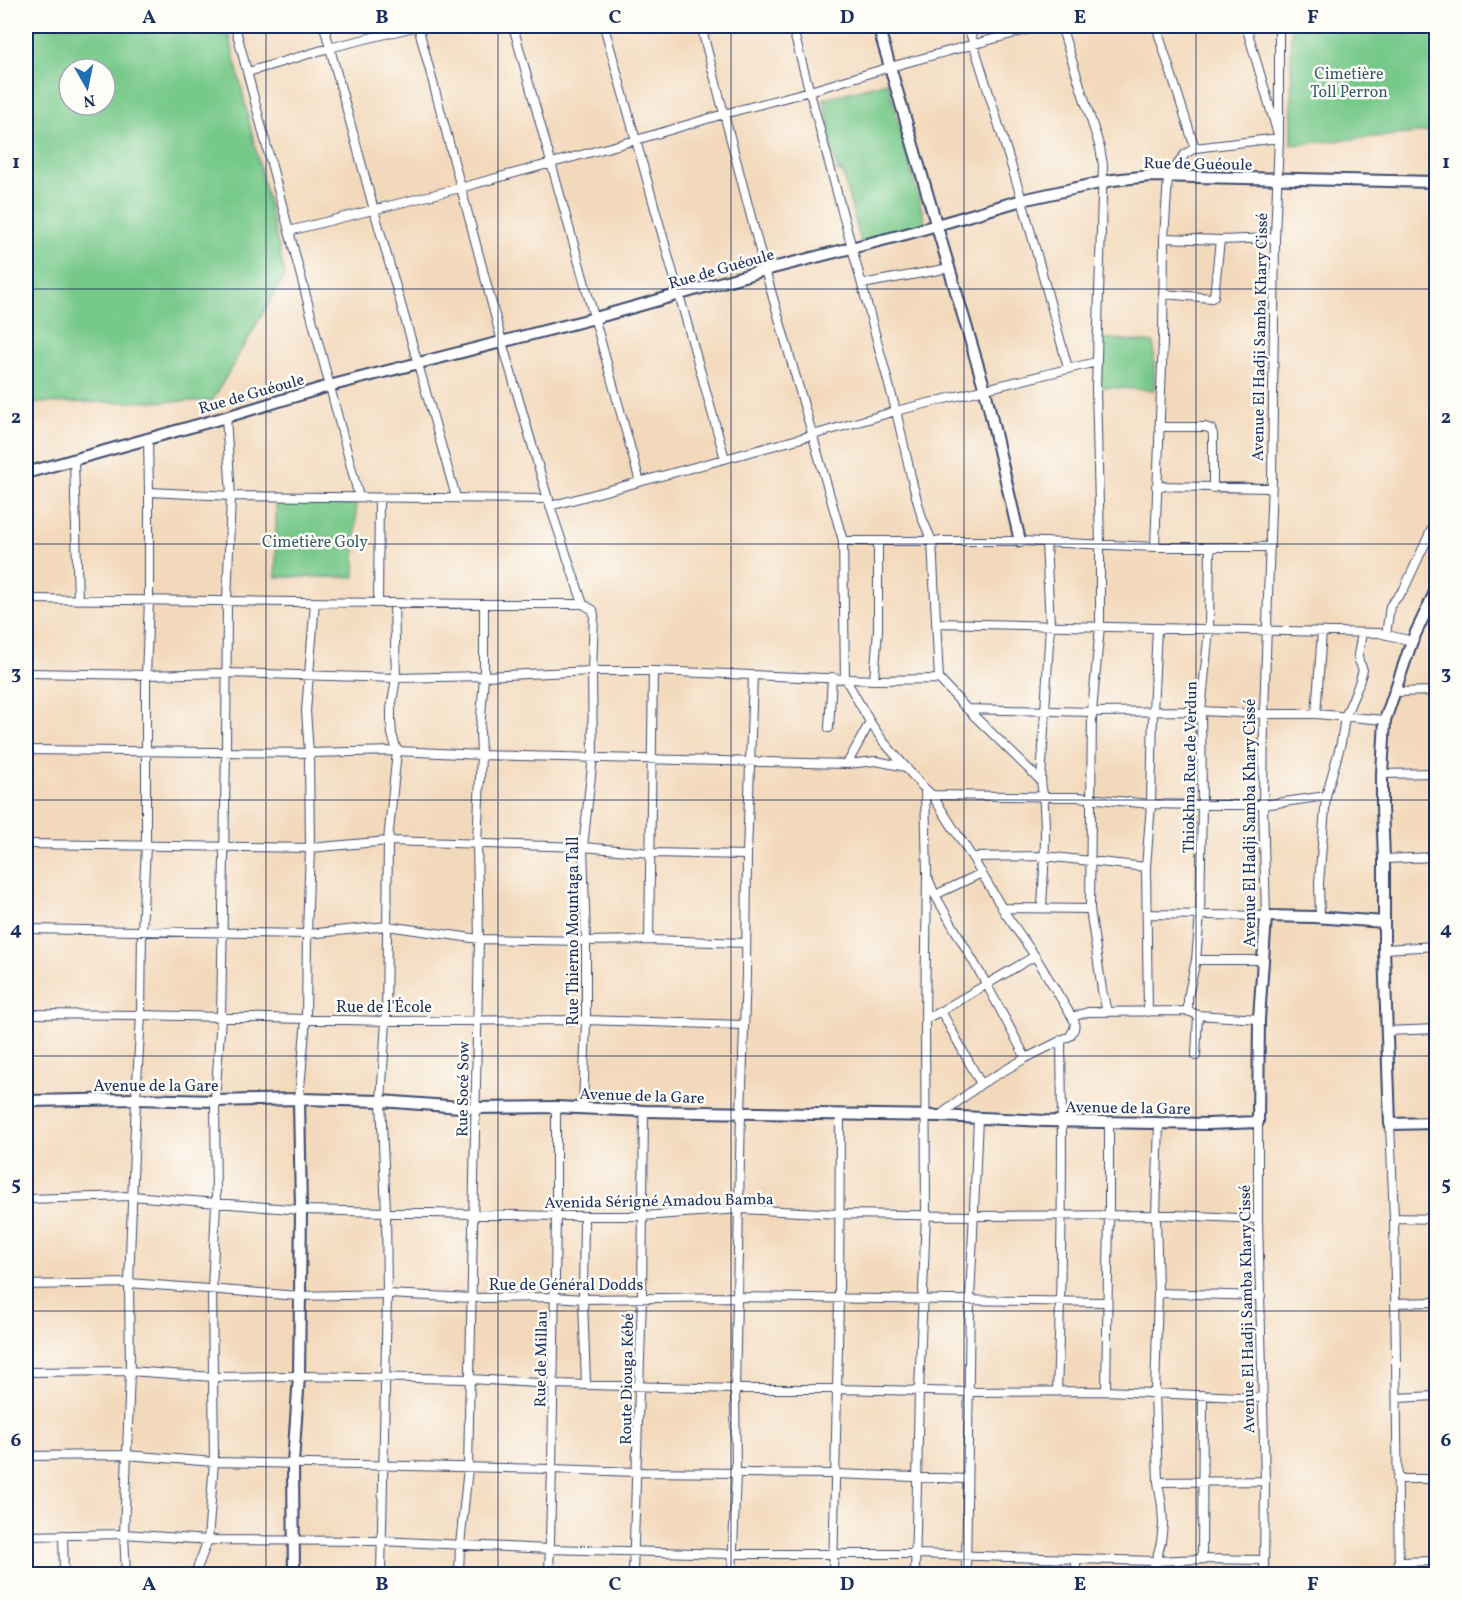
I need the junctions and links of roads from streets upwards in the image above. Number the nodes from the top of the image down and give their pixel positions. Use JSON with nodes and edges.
{"nodes":[{"id":1,"x":235,"y":26,"type":"edge"},
{"id":2,"x":324,"y":26,"type":"edge"},
{"id":3,"x":418,"y":26,"type":"edge"},
{"id":4,"x":513,"y":26,"type":"edge"},
{"id":5,"x":604,"y":26,"type":"edge"},
{"id":6,"x":701,"y":26,"type":"edge"},
{"id":7,"x":792,"y":26,"type":"edge"},
{"id":8,"x":879,"y":26,"type":"edge"},
{"id":9,"x":968,"y":26,"type":"edge"},
{"id":10,"x":1041,"y":26,"type":"edge"},
{"id":11,"x":1061,"y":26,"type":"edge"},
{"id":12,"x":1156,"y":26,"type":"edge"},
{"id":13,"x":1246,"y":26,"type":"edge"},
{"id":14,"x":1279,"y":26,"type":"edge"},
{"id":15,"x":973,"y":45,"type":"junction"},
{"id":16,"x":329,"y":48,"type":"junction"},
{"id":17,"x":890,"y":67,"type":"junction"},
{"id":18,"x":248,"y":72,"type":"junction"},
{"id":19,"x":810,"y":91,"type":"junction"},
{"id":20,"x":723,"y":114,"type":"junction"},
{"id":21,"x":1279,"y":138,"type":"junction"},
{"id":22,"x":636,"y":140,"type":"junction"},
{"id":23,"x":1195,"y":148,"type":"junction"},
{"id":24,"x":550,"y":163,"type":"junction"},
{"id":25,"x":1168,"y":178,"type":"junction"},
{"id":26,"x":1277,"y":179,"type":"junction"},
{"id":27,"x":1437,"y":182,"type":"edge"},
{"id":28,"x":1102,"y":183,"type":"junction"},
{"id":29,"x":460,"y":188,"type":"junction"},
{"id":30,"x":1022,"y":200,"type":"junction"},
{"id":31,"x":374,"y":210,"type":"junction"},
{"id":32,"x":937,"y":225,"type":"junction"},
{"id":33,"x":289,"y":231,"type":"junction"},
{"id":34,"x":1164,"y":238,"type":"junction"},
{"id":35,"x":1275,"y":238,"type":"junction"},
{"id":36,"x":1220,"y":240,"type":"junction"},
{"id":37,"x":852,"y":248,"type":"junction"},
{"id":38,"x":950,"y":268,"type":"junction"},
{"id":39,"x":765,"y":270,"type":"junction"},
{"id":40,"x":862,"y":284,"type":"junction"},
{"id":41,"x":1163,"y":294,"type":"junction"},
{"id":42,"x":678,"y":296,"type":"junction"},
{"id":43,"x":595,"y":318,"type":"junction"},
{"id":44,"x":502,"y":342,"type":"junction"},
{"id":45,"x":1096,"y":362,"type":"junction"},
{"id":46,"x":417,"y":364,"type":"junction"},
{"id":47,"x":1068,"y":368,"type":"junction"},
{"id":48,"x":329,"y":386,"type":"junction"},
{"id":49,"x":986,"y":390,"type":"junction"},
{"id":50,"x":896,"y":411,"type":"junction"},
{"id":51,"x":226,"y":417,"type":"junction"},
{"id":52,"x":1160,"y":427,"type":"junction"},
{"id":53,"x":813,"y":435,"type":"junction"},
{"id":54,"x":148,"y":438,"type":"junction"},
{"id":55,"x":724,"y":459,"type":"junction"},
{"id":56,"x":74,"y":460,"type":"junction"},
{"id":57,"x":26,"y":473,"type":"edge"},
{"id":58,"x":640,"y":482,"type":"junction"},
{"id":59,"x":1156,"y":486,"type":"junction"},
{"id":60,"x":1213,"y":488,"type":"junction"},
{"id":61,"x":1270,"y":488,"type":"junction"},
{"id":62,"x":149,"y":492,"type":"junction"},
{"id":63,"x":231,"y":496,"type":"junction"},
{"id":64,"x":359,"y":497,"type":"junction"},
{"id":65,"x":456,"y":497,"type":"junction"},
{"id":66,"x":379,"y":498,"type":"junction"},
{"id":67,"x":550,"y":502,"type":"junction"},
{"id":68,"x":1437,"y":520,"type":"edge"},
{"id":69,"x":843,"y":541,"type":"junction"},
{"id":70,"x":878,"y":541,"type":"junction"},
{"id":71,"x":932,"y":541,"type":"junction"},
{"id":72,"x":1020,"y":541,"type":"junction"},
{"id":73,"x":1046,"y":542,"type":"junction"},
{"id":74,"x":1100,"y":544,"type":"junction"},
{"id":75,"x":1155,"y":547,"type":"junction"},
{"id":76,"x":1210,"y":547,"type":"junction"},
{"id":77,"x":1270,"y":547,"type":"junction"},
{"id":78,"x":1437,"y":590,"type":"edge"},
{"id":79,"x":26,"y":599,"type":"edge"},
{"id":80,"x":78,"y":600,"type":"junction"},
{"id":81,"x":149,"y":601,"type":"junction"},
{"id":82,"x":227,"y":602,"type":"junction"},
{"id":83,"x":315,"y":603,"type":"junction"},
{"id":84,"x":378,"y":603,"type":"junction"},
{"id":85,"x":394,"y":603,"type":"junction"},
{"id":86,"x":484,"y":604,"type":"junction"},
{"id":87,"x":582,"y":604,"type":"junction"},
{"id":88,"x":936,"y":623,"type":"junction"},
{"id":89,"x":1050,"y":625,"type":"junction"},
{"id":90,"x":1100,"y":626,"type":"junction"},
{"id":91,"x":1157,"y":628,"type":"junction"},
{"id":92,"x":1209,"y":628,"type":"junction"},
{"id":93,"x":1267,"y":630,"type":"junction"},
{"id":94,"x":1322,"y":632,"type":"junction"},
{"id":95,"x":1362,"y":633,"type":"junction"},
{"id":96,"x":1386,"y":635,"type":"junction"},
{"id":97,"x":1412,"y":641,"type":"junction"},
{"id":98,"x":592,"y":671,"type":"junction"},
{"id":99,"x":653,"y":671,"type":"junction"},
{"id":100,"x":26,"y":672,"type":"edge"},
{"id":101,"x":226,"y":673,"type":"junction"},
{"id":102,"x":146,"y":675,"type":"junction"},
{"id":103,"x":308,"y":675,"type":"junction"},
{"id":104,"x":753,"y":675,"type":"junction"},
{"id":105,"x":484,"y":676,"type":"junction"},
{"id":106,"x":832,"y":677,"type":"junction"},
{"id":107,"x":396,"y":678,"type":"junction"},
{"id":108,"x":845,"y":678,"type":"junction"},
{"id":109,"x":939,"y":679,"type":"junction"},
{"id":110,"x":874,"y":680,"type":"junction"},
{"id":111,"x":1437,"y":691,"type":"edge"},
{"id":112,"x":1395,"y":692,"type":"junction"},
{"id":113,"x":967,"y":709,"type":"junction"},
{"id":114,"x":1046,"y":710,"type":"junction"},
{"id":115,"x":1201,"y":711,"type":"junction"},
{"id":116,"x":1092,"y":712,"type":"junction"},
{"id":117,"x":1153,"y":712,"type":"junction"},
{"id":118,"x":1264,"y":714,"type":"junction"},
{"id":119,"x":1316,"y":714,"type":"junction"},
{"id":120,"x":1346,"y":717,"type":"junction"},
{"id":121,"x":1385,"y":720,"type":"junction"},
{"id":122,"x":870,"y":722,"type":"junction"},
{"id":123,"x":829,"y":728,"type":"dead end"},
{"id":124,"x":26,"y":750,"type":"edge"},
{"id":125,"x":146,"y":751,"type":"junction"},
{"id":126,"x":397,"y":751,"type":"junction"},
{"id":127,"x":226,"y":752,"type":"junction"},
{"id":128,"x":309,"y":753,"type":"junction"},
{"id":129,"x":481,"y":755,"type":"junction"},
{"id":130,"x":593,"y":758,"type":"junction"},
{"id":131,"x":652,"y":758,"type":"junction"},
{"id":132,"x":751,"y":761,"type":"junction"},
{"id":133,"x":847,"y":764,"type":"junction"},
{"id":134,"x":906,"y":767,"type":"junction"},
{"id":135,"x":1437,"y":773,"type":"edge"},
{"id":136,"x":1382,"y":774,"type":"junction"},
{"id":137,"x":1041,"y":781,"type":"junction"},
{"id":138,"x":928,"y":792,"type":"junction"},
{"id":139,"x":1044,"y":796,"type":"junction"},
{"id":140,"x":1326,"y":796,"type":"junction"},
{"id":141,"x":1092,"y":798,"type":"junction"},
{"id":142,"x":1151,"y":804,"type":"junction"},
{"id":143,"x":1202,"y":805,"type":"junction"},
{"id":144,"x":1263,"y":805,"type":"junction"},
{"id":145,"x":388,"y":841,"type":"junction"},
{"id":146,"x":26,"y":844,"type":"edge"},
{"id":147,"x":477,"y":844,"type":"junction"},
{"id":148,"x":146,"y":846,"type":"junction"},
{"id":149,"x":584,"y":847,"type":"junction"},
{"id":150,"x":225,"y":848,"type":"junction"},
{"id":151,"x":310,"y":848,"type":"junction"},
{"id":152,"x":651,"y":853,"type":"junction"},
{"id":153,"x":747,"y":855,"type":"junction"},
{"id":154,"x":1044,"y":856,"type":"junction"},
{"id":155,"x":972,"y":857,"type":"junction"},
{"id":156,"x":1437,"y":857,"type":"edge"},
{"id":157,"x":1384,"y":859,"type":"junction"},
{"id":158,"x":1090,"y":862,"type":"junction"},
{"id":159,"x":1146,"y":867,"type":"junction"},
{"id":160,"x":982,"y":873,"type":"junction"},
{"id":161,"x":927,"y":874,"type":"junction"},
{"id":162,"x":935,"y":895,"type":"junction"},
{"id":163,"x":1002,"y":908,"type":"junction"},
{"id":164,"x":1042,"y":908,"type":"junction"},
{"id":165,"x":1090,"y":909,"type":"junction"},
{"id":166,"x":1148,"y":914,"type":"junction"},
{"id":167,"x":1200,"y":915,"type":"junction"},
{"id":168,"x":1266,"y":916,"type":"junction"},
{"id":169,"x":1320,"y":917,"type":"junction"},
{"id":170,"x":1384,"y":922,"type":"junction"},
{"id":171,"x":387,"y":926,"type":"junction"},
{"id":172,"x":26,"y":929,"type":"edge"},
{"id":173,"x":142,"y":931,"type":"junction"},
{"id":174,"x":222,"y":933,"type":"junction"},
{"id":175,"x":307,"y":934,"type":"junction"},
{"id":176,"x":479,"y":939,"type":"junction"},
{"id":177,"x":649,"y":940,"type":"junction"},
{"id":178,"x":586,"y":941,"type":"junction"},
{"id":179,"x":746,"y":943,"type":"junction"},
{"id":180,"x":1437,"y":946,"type":"edge"},
{"id":181,"x":1384,"y":949,"type":"junction"},
{"id":182,"x":1035,"y":956,"type":"junction"},
{"id":183,"x":1196,"y":960,"type":"junction"},
{"id":184,"x":1262,"y":960,"type":"junction"},
{"id":185,"x":987,"y":985,"type":"junction"},
{"id":186,"x":941,"y":1011,"type":"junction"},
{"id":187,"x":1188,"y":1011,"type":"junction"},
{"id":188,"x":1107,"y":1012,"type":"junction"},
{"id":189,"x":1148,"y":1012,"type":"junction"},
{"id":190,"x":26,"y":1014,"type":"edge"},
{"id":191,"x":141,"y":1015,"type":"junction"},
{"id":192,"x":1198,"y":1015,"type":"junction"},
{"id":193,"x":221,"y":1017,"type":"junction"},
{"id":194,"x":1072,"y":1017,"type":"junction"},
{"id":195,"x":306,"y":1019,"type":"junction"},
{"id":196,"x":925,"y":1019,"type":"junction"},
{"id":197,"x":1259,"y":1019,"type":"junction"},
{"id":198,"x":477,"y":1020,"type":"junction"},
{"id":199,"x":586,"y":1020,"type":"junction"},
{"id":200,"x":386,"y":1021,"type":"junction"},
{"id":201,"x":743,"y":1025,"type":"junction"},
{"id":202,"x":1437,"y":1029,"type":"edge"},
{"id":203,"x":1387,"y":1031,"type":"junction"},
{"id":204,"x":1060,"y":1040,"type":"junction"},
{"id":205,"x":1196,"y":1056,"type":"dead end"},
{"id":206,"x":1026,"y":1058,"type":"junction"},
{"id":207,"x":981,"y":1084,"type":"junction"},
{"id":208,"x":136,"y":1099,"type":"junction"},
{"id":209,"x":299,"y":1099,"type":"junction"},
{"id":210,"x":26,"y":1101,"type":"edge"},
{"id":211,"x":215,"y":1101,"type":"junction"},
{"id":212,"x":381,"y":1101,"type":"junction"},
{"id":213,"x":556,"y":1107,"type":"junction"},
{"id":214,"x":474,"y":1108,"type":"junction"},
{"id":215,"x":583,"y":1109,"type":"junction"},
{"id":216,"x":644,"y":1112,"type":"junction"},
{"id":217,"x":741,"y":1113,"type":"junction"},
{"id":218,"x":840,"y":1114,"type":"junction"},
{"id":219,"x":925,"y":1116,"type":"junction"},
{"id":220,"x":939,"y":1116,"type":"junction"},
{"id":221,"x":978,"y":1119,"type":"junction"},
{"id":222,"x":1062,"y":1121,"type":"junction"},
{"id":223,"x":1109,"y":1122,"type":"junction"},
{"id":224,"x":1258,"y":1122,"type":"junction"},
{"id":225,"x":1159,"y":1123,"type":"junction"},
{"id":226,"x":1437,"y":1123,"type":"edge"},
{"id":227,"x":1390,"y":1124,"type":"junction"},
{"id":228,"x":132,"y":1196,"type":"junction"},
{"id":229,"x":26,"y":1200,"type":"edge"},
{"id":230,"x":216,"y":1204,"type":"junction"},
{"id":231,"x":740,"y":1209,"type":"junction"},
{"id":232,"x":301,"y":1210,"type":"junction"},
{"id":233,"x":386,"y":1211,"type":"junction"},
{"id":234,"x":473,"y":1213,"type":"junction"},
{"id":235,"x":840,"y":1214,"type":"junction"},
{"id":236,"x":926,"y":1214,"type":"junction"},
{"id":237,"x":1061,"y":1215,"type":"junction"},
{"id":238,"x":1156,"y":1215,"type":"junction"},
{"id":239,"x":556,"y":1216,"type":"junction"},
{"id":240,"x":584,"y":1216,"type":"junction"},
{"id":241,"x":643,"y":1216,"type":"junction"},
{"id":242,"x":974,"y":1216,"type":"junction"},
{"id":243,"x":1109,"y":1216,"type":"junction"},
{"id":244,"x":1394,"y":1218,"type":"junction"},
{"id":245,"x":1258,"y":1219,"type":"junction"},
{"id":246,"x":1437,"y":1219,"type":"edge"},
{"id":247,"x":129,"y":1283,"type":"junction"},
{"id":248,"x":26,"y":1285,"type":"edge"},
{"id":249,"x":212,"y":1290,"type":"junction"},
{"id":250,"x":1158,"y":1293,"type":"junction"},
{"id":251,"x":387,"y":1294,"type":"junction"},
{"id":252,"x":299,"y":1296,"type":"junction"},
{"id":253,"x":738,"y":1296,"type":"junction"},
{"id":254,"x":1261,"y":1296,"type":"junction"},
{"id":255,"x":554,"y":1297,"type":"junction"},
{"id":256,"x":642,"y":1297,"type":"junction"},
{"id":257,"x":472,"y":1298,"type":"junction"},
{"id":258,"x":583,"y":1299,"type":"junction"},
{"id":259,"x":839,"y":1299,"type":"junction"},
{"id":260,"x":923,"y":1300,"type":"junction"},
{"id":261,"x":970,"y":1301,"type":"junction"},
{"id":262,"x":1061,"y":1302,"type":"junction"},
{"id":263,"x":1107,"y":1302,"type":"junction"},
{"id":264,"x":1437,"y":1302,"type":"edge"},
{"id":265,"x":1395,"y":1303,"type":"junction"},
{"id":266,"x":130,"y":1371,"type":"junction"},
{"id":267,"x":26,"y":1372,"type":"edge"},
{"id":268,"x":299,"y":1376,"type":"junction"},
{"id":269,"x":213,"y":1377,"type":"junction"},
{"id":270,"x":386,"y":1377,"type":"junction"},
{"id":271,"x":470,"y":1379,"type":"junction"},
{"id":272,"x":553,"y":1384,"type":"junction"},
{"id":273,"x":586,"y":1384,"type":"junction"},
{"id":274,"x":639,"y":1386,"type":"junction"},
{"id":275,"x":735,"y":1389,"type":"junction"},
{"id":276,"x":836,"y":1389,"type":"junction"},
{"id":277,"x":920,"y":1391,"type":"junction"},
{"id":278,"x":1106,"y":1391,"type":"junction"},
{"id":279,"x":969,"y":1392,"type":"junction"},
{"id":280,"x":1057,"y":1392,"type":"junction"},
{"id":281,"x":1155,"y":1392,"type":"junction"},
{"id":282,"x":1203,"y":1395,"type":"junction"},
{"id":283,"x":1437,"y":1396,"type":"edge"},
{"id":284,"x":1263,"y":1398,"type":"junction"},
{"id":285,"x":1396,"y":1398,"type":"junction"},
{"id":286,"x":126,"y":1455,"type":"junction"},
{"id":287,"x":26,"y":1456,"type":"edge"},
{"id":288,"x":214,"y":1462,"type":"junction"},
{"id":289,"x":293,"y":1463,"type":"junction"},
{"id":290,"x":383,"y":1466,"type":"junction"},
{"id":291,"x":468,"y":1468,"type":"junction"},
{"id":292,"x":552,"y":1469,"type":"junction"},
{"id":293,"x":637,"y":1472,"type":"junction"},
{"id":294,"x":736,"y":1474,"type":"junction"},
{"id":295,"x":836,"y":1474,"type":"junction"},
{"id":296,"x":918,"y":1476,"type":"junction"},
{"id":297,"x":967,"y":1479,"type":"junction"},
{"id":298,"x":1397,"y":1479,"type":"junction"},
{"id":299,"x":1437,"y":1479,"type":"edge"},
{"id":300,"x":1265,"y":1481,"type":"junction"},
{"id":301,"x":1158,"y":1482,"type":"junction"},
{"id":302,"x":1202,"y":1482,"type":"junction"},
{"id":303,"x":124,"y":1534,"type":"junction"},
{"id":304,"x":63,"y":1535,"type":"junction"},
{"id":305,"x":26,"y":1536,"type":"edge"},
{"id":306,"x":208,"y":1540,"type":"junction"},
{"id":307,"x":294,"y":1541,"type":"junction"},
{"id":308,"x":381,"y":1541,"type":"junction"},
{"id":309,"x":460,"y":1545,"type":"junction"},
{"id":310,"x":549,"y":1549,"type":"junction"},
{"id":311,"x":634,"y":1551,"type":"junction"},
{"id":312,"x":732,"y":1554,"type":"junction"},
{"id":313,"x":916,"y":1554,"type":"junction"},
{"id":314,"x":833,"y":1555,"type":"junction"},
{"id":315,"x":967,"y":1555,"type":"junction"},
{"id":316,"x":1202,"y":1558,"type":"junction"},
{"id":317,"x":1076,"y":1559,"type":"junction"},
{"id":318,"x":1264,"y":1560,"type":"junction"},
{"id":319,"x":1156,"y":1561,"type":"junction"},
{"id":320,"x":1437,"y":1561,"type":"edge"},
{"id":321,"x":1399,"y":1562,"type":"junction"},
{"id":322,"x":64,"y":1575,"type":"edge"},
{"id":323,"x":126,"y":1575,"type":"edge"},
{"id":324,"x":195,"y":1575,"type":"edge"},
{"id":325,"x":294,"y":1575,"type":"edge"},
{"id":326,"x":381,"y":1575,"type":"edge"},
{"id":327,"x":459,"y":1575,"type":"edge"},
{"id":328,"x":549,"y":1575,"type":"edge"},
{"id":329,"x":633,"y":1575,"type":"edge"},
{"id":330,"x":732,"y":1575,"type":"edge"},
{"id":331,"x":833,"y":1575,"type":"edge"},
{"id":332,"x":915,"y":1575,"type":"edge"},
{"id":333,"x":966,"y":1575,"type":"edge"},
{"id":334,"x":1076,"y":1575,"type":"edge"},
{"id":335,"x":1155,"y":1575,"type":"edge"},
{"id":336,"x":1264,"y":1575,"type":"edge"},
{"id":337,"x":1399,"y":1575,"type":"edge"}],
"edges":[{"from":1,"to":18,"type":"street"},
{"from":2,"to":16,"type":"street"},
{"from":3,"to":16,"type":"street"},
{"from":3,"to":29,"type":"street"},
{"from":4,"to":24,"type":"street"},
{"from":5,"to":22,"type":"street"},
{"from":6,"to":20,"type":"street"},
{"from":7,"to":19,"type":"street"},
{"from":8,"to":17,"type":"street"},
{"from":9,"to":15,"type":"street"},
{"from":10,"to":15,"type":"street"},
{"from":11,"to":28,"type":"street"},
{"from":12,"to":23,"type":"street"},
{"from":13,"to":21,"type":"street"},
{"from":14,"to":21,"type":"street","name":"Avenue El Hadji Samba Khary Cissé"},
{"from":15,"to":17,"type":"street"},
{"from":15,"to":30,"type":"street"},
{"from":16,"to":18,"type":"street"},
{"from":16,"to":31,"type":"street"},
{"from":17,"to":19,"type":"street"},
{"from":17,"to":32,"type":"street"},
{"from":18,"to":33,"type":"street"},
{"from":19,"to":20,"type":"street"},
{"from":19,"to":37,"type":"street"},
{"from":20,"to":22,"type":"street"},
{"from":20,"to":39,"type":"street"},
{"from":21,"to":23,"type":"street"},
{"from":21,"to":26,"type":"street","name":"Avenue El Hadji Samba Khary Cissé"},
{"from":22,"to":24,"type":"street"},
{"from":22,"to":42,"type":"street"},
{"from":23,"to":25,"type":"street"},
{"from":24,"to":29,"type":"street"},
{"from":24,"to":43,"type":"street"},
{"from":25,"to":26,"type":"street","name":"Rue de Guéoule"},
{"from":25,"to":28,"type":"street","name":"Rue de Guéoule"},
{"from":25,"to":34,"type":"street"},
{"from":26,"to":27,"type":"street","name":"Rue de Guéoule"},
{"from":26,"to":35,"type":"street","name":"Avenue El Hadji Samba Khary Cissé"},
{"from":28,"to":30,"type":"street","name":"Rue de Guéoule"},
{"from":28,"to":45,"type":"street"},
{"from":29,"to":31,"type":"street"},
{"from":29,"to":44,"type":"street"},
{"from":30,"to":32,"type":"street","name":"Rue de Guéoule"},
{"from":30,"to":47,"type":"street"},
{"from":31,"to":33,"type":"street"},
{"from":31,"to":46,"type":"street"},
{"from":32,"to":37,"type":"street","name":"Rue de Guéoule"},
{"from":32,"to":38,"type":"street"},
{"from":33,"to":48,"type":"street"},
{"from":34,"to":36,"type":"street"},
{"from":34,"to":41,"type":"street"},
{"from":35,"to":36,"type":"street"},
{"from":35,"to":61,"type":"street","name":"Avenue El Hadji Samba Khary Cissé"},
{"from":36,"to":41,"type":"street"},
{"from":37,"to":39,"type":"street","name":"Rue de Guéoule"},
{"from":37,"to":40,"type":"street"},
{"from":38,"to":40,"type":"street"},
{"from":38,"to":49,"type":"street"},
{"from":39,"to":42,"type":"street","name":"Rue de Guéoule"},
{"from":39,"to":53,"type":"street"},
{"from":40,"to":50,"type":"street"},
{"from":41,"to":52,"type":"street"},
{"from":42,"to":43,"type":"street","name":"Rue de Guéoule"},
{"from":42,"to":55,"type":"street"},
{"from":43,"to":44,"type":"street","name":"Rue de Guéoule"},
{"from":43,"to":58,"type":"street"},
{"from":44,"to":46,"type":"street","name":"Rue de Guéoule"},
{"from":44,"to":67,"type":"street"},
{"from":45,"to":47,"type":"street"},
{"from":45,"to":74,"type":"street"},
{"from":46,"to":48,"type":"street","name":"Rue de Guéoule"},
{"from":46,"to":65,"type":"street"},
{"from":47,"to":49,"type":"street"},
{"from":48,"to":51,"type":"street","name":"Rue de Guéoule"},
{"from":48,"to":64,"type":"street"},
{"from":49,"to":50,"type":"street"},
{"from":49,"to":72,"type":"street"},
{"from":50,"to":53,"type":"street"},
{"from":50,"to":71,"type":"street"},
{"from":51,"to":54,"type":"street","name":"Rue de Guéoule"},
{"from":51,"to":63,"type":"street"},
{"from":52,"to":59,"type":"street"},
{"from":52,"to":60,"type":"street"},
{"from":53,"to":55,"type":"street"},
{"from":53,"to":69,"type":"street"},
{"from":54,"to":56,"type":"street","name":"Rue de Guéoule"},
{"from":54,"to":62,"type":"street"},
{"from":55,"to":58,"type":"street"},
{"from":56,"to":57,"type":"street","name":"Rue de Guéoule"},
{"from":56,"to":80,"type":"street"},
{"from":58,"to":67,"type":"street"},
{"from":59,"to":60,"type":"street"},
{"from":59,"to":75,"type":"street"},
{"from":60,"to":61,"type":"street"},
{"from":61,"to":77,"type":"street","name":"Avenue El Hadji Samba Khary Cissé"},
{"from":62,"to":63,"type":"street"},
{"from":62,"to":81,"type":"street"},
{"from":63,"to":64,"type":"street"},
{"from":63,"to":82,"type":"street"},
{"from":64,"to":66,"type":"street"},
{"from":65,"to":66,"type":"street"},
{"from":65,"to":67,"type":"street"},
{"from":66,"to":84,"type":"street"},
{"from":67,"to":87,"type":"street"},
{"from":68,"to":96,"type":"street"},
{"from":69,"to":70,"type":"street"},
{"from":69,"to":108,"type":"street"},
{"from":70,"to":71,"type":"street"},
{"from":70,"to":110,"type":"street"},
{"from":71,"to":72,"type":"street"},
{"from":71,"to":88,"type":"street"},
{"from":72,"to":73,"type":"street"},
{"from":73,"to":74,"type":"street"},
{"from":73,"to":89,"type":"street"},
{"from":74,"to":75,"type":"street"},
{"from":74,"to":90,"type":"street"},
{"from":75,"to":76,"type":"street"},
{"from":76,"to":77,"type":"street"},
{"from":76,"to":92,"type":"street","name":"Thiokhna Rue de Verdun"},
{"from":77,"to":93,"type":"street","name":"Avenue El Hadji Samba Khary Cissé"},
{"from":78,"to":97,"type":"street"},
{"from":79,"to":80,"type":"street"},
{"from":80,"to":81,"type":"street"},
{"from":81,"to":82,"type":"street"},
{"from":81,"to":102,"type":"street"},
{"from":82,"to":83,"type":"street"},
{"from":82,"to":101,"type":"street"},
{"from":83,"to":84,"type":"street"},
{"from":83,"to":103,"type":"street"},
{"from":84,"to":85,"type":"street"},
{"from":85,"to":86,"type":"street"},
{"from":85,"to":107,"type":"street"},
{"from":86,"to":87,"type":"street"},
{"from":86,"to":105,"type":"street","name":"Rue Socé Sow"},
{"from":87,"to":98,"type":"street","name":"Rue Thierno Mountaga Tall"},
{"from":88,"to":89,"type":"street"},
{"from":88,"to":109,"type":"street"},
{"from":89,"to":90,"type":"street"},
{"from":89,"to":114,"type":"street"},
{"from":90,"to":91,"type":"street"},
{"from":90,"to":116,"type":"street"},
{"from":91,"to":92,"type":"street"},
{"from":91,"to":117,"type":"street"},
{"from":92,"to":93,"type":"street"},
{"from":92,"to":115,"type":"street","name":"Thiokhna Rue de Verdun"},
{"from":93,"to":94,"type":"street"},
{"from":93,"to":118,"type":"street","name":"Avenue El Hadji Samba Khary Cissé"},
{"from":94,"to":95,"type":"street"},
{"from":94,"to":119,"type":"street"},
{"from":95,"to":96,"type":"street"},
{"from":95,"to":120,"type":"street"},
{"from":96,"to":97,"type":"street"},
{"from":97,"to":112,"type":"street"},
{"from":98,"to":99,"type":"street"},
{"from":98,"to":105,"type":"street"},
{"from":98,"to":130,"type":"street","name":"Rue Thierno Mountaga Tall"},
{"from":99,"to":104,"type":"street"},
{"from":99,"to":131,"type":"street"},
{"from":100,"to":102,"type":"street"},
{"from":101,"to":102,"type":"street"},
{"from":101,"to":103,"type":"street"},
{"from":101,"to":127,"type":"street"},
{"from":102,"to":125,"type":"street"},
{"from":103,"to":107,"type":"street"},
{"from":103,"to":128,"type":"street"},
{"from":104,"to":106,"type":"street"},
{"from":104,"to":132,"type":"street"},
{"from":105,"to":107,"type":"street"},
{"from":105,"to":129,"type":"street","name":"Rue Socé Sow"},
{"from":106,"to":108,"type":"street"},
{"from":106,"to":123,"type":"street"},
{"from":107,"to":126,"type":"street"},
{"from":108,"to":110,"type":"street"},
{"from":108,"to":122,"type":"street"},
{"from":109,"to":110,"type":"street"},
{"from":109,"to":113,"type":"street"},
{"from":111,"to":112,"type":"street"},
{"from":112,"to":121,"type":"street"},
{"from":113,"to":114,"type":"street"},
{"from":113,"to":137,"type":"street"},
{"from":114,"to":116,"type":"street"},
{"from":114,"to":137,"type":"street"},
{"from":115,"to":117,"type":"street"},
{"from":115,"to":118,"type":"street"},
{"from":115,"to":143,"type":"street","name":"Thiokhna Rue de Verdun"},
{"from":116,"to":117,"type":"street"},
{"from":116,"to":141,"type":"street"},
{"from":117,"to":142,"type":"street"},
{"from":118,"to":119,"type":"street"},
{"from":118,"to":144,"type":"street","name":"Avenue El Hadji Samba Khary Cissé"},
{"from":119,"to":120,"type":"street"},
{"from":120,"to":121,"type":"street"},
{"from":120,"to":140,"type":"street"},
{"from":121,"to":136,"type":"street"},
{"from":122,"to":133,"type":"street"},
{"from":122,"to":134,"type":"street"},
{"from":124,"to":125,"type":"street"},
{"from":125,"to":127,"type":"street"},
{"from":125,"to":148,"type":"street"},
{"from":126,"to":128,"type":"street"},
{"from":126,"to":129,"type":"street"},
{"from":126,"to":145,"type":"street"},
{"from":127,"to":128,"type":"street"},
{"from":127,"to":150,"type":"street"},
{"from":128,"to":151,"type":"street"},
{"from":129,"to":130,"type":"street"},
{"from":129,"to":147,"type":"street","name":"Rue Socé Sow"},
{"from":130,"to":131,"type":"street"},
{"from":130,"to":149,"type":"street","name":"Rue Thierno Mountaga Tall"},
{"from":131,"to":132,"type":"street"},
{"from":131,"to":152,"type":"street"},
{"from":132,"to":133,"type":"street"},
{"from":132,"to":153,"type":"street"},
{"from":133,"to":134,"type":"street"},
{"from":134,"to":138,"type":"street"},
{"from":135,"to":136,"type":"street"},
{"from":136,"to":157,"type":"street"},
{"from":137,"to":139,"type":"street"},
{"from":138,"to":139,"type":"street"},
{"from":138,"to":155,"type":"street"},
{"from":138,"to":161,"type":"street"},
{"from":139,"to":141,"type":"street"},
{"from":139,"to":154,"type":"street"},
{"from":140,"to":144,"type":"street"},
{"from":140,"to":169,"type":"street"},
{"from":141,"to":142,"type":"street"},
{"from":141,"to":158,"type":"street"},
{"from":142,"to":143,"type":"street"},
{"from":142,"to":159,"type":"street"},
{"from":143,"to":144,"type":"street"},
{"from":143,"to":167,"type":"street","name":"Thiokhna Rue de Verdun"},
{"from":144,"to":168,"type":"street","name":"Avenue El Hadji Samba Khary Cissé"},
{"from":145,"to":147,"type":"street"},
{"from":145,"to":151,"type":"street"},
{"from":145,"to":171,"type":"street"},
{"from":146,"to":148,"type":"street"},
{"from":147,"to":149,"type":"street"},
{"from":147,"to":176,"type":"street","name":"Rue Socé Sow"},
{"from":148,"to":150,"type":"street"},
{"from":148,"to":173,"type":"street"},
{"from":149,"to":152,"type":"street"},
{"from":149,"to":178,"type":"street","name":"Rue Thierno Mountaga Tall"},
{"from":150,"to":151,"type":"street"},
{"from":150,"to":174,"type":"street"},
{"from":151,"to":175,"type":"street"},
{"from":152,"to":153,"type":"street"},
{"from":152,"to":177,"type":"street"},
{"from":153,"to":179,"type":"street"},
{"from":154,"to":155,"type":"street"},
{"from":154,"to":158,"type":"street"},
{"from":154,"to":164,"type":"street"},
{"from":155,"to":160,"type":"street"},
{"from":156,"to":157,"type":"street"},
{"from":157,"to":170,"type":"street"},
{"from":158,"to":159,"type":"street"},
{"from":158,"to":165,"type":"street"},
{"from":159,"to":166,"type":"street"},
{"from":160,"to":162,"type":"street"},
{"from":160,"to":163,"type":"street"},
{"from":161,"to":162,"type":"street"},
{"from":161,"to":196,"type":"street"},
{"from":162,"to":185,"type":"street"},
{"from":163,"to":164,"type":"street"},
{"from":163,"to":182,"type":"street"},
{"from":164,"to":165,"type":"street"},
{"from":165,"to":188,"type":"street"},
{"from":166,"to":167,"type":"street"},
{"from":166,"to":189,"type":"street"},
{"from":167,"to":168,"type":"street"},
{"from":167,"to":183,"type":"street","name":"Thiokhna Rue de Verdun"},
{"from":168,"to":169,"type":"street"},
{"from":168,"to":184,"type":"street","name":"Avenue El Hadji Samba Khary Cissé"},
{"from":169,"to":170,"type":"street"},
{"from":170,"to":181,"type":"street"},
{"from":171,"to":175,"type":"street"},
{"from":171,"to":176,"type":"street"},
{"from":171,"to":200,"type":"street"},
{"from":172,"to":173,"type":"street"},
{"from":173,"to":174,"type":"street"},
{"from":173,"to":191,"type":"street"},
{"from":174,"to":175,"type":"street"},
{"from":174,"to":193,"type":"street"},
{"from":175,"to":195,"type":"street"},
{"from":176,"to":178,"type":"street"},
{"from":176,"to":198,"type":"street","name":"Rue Socé Sow"},
{"from":177,"to":178,"type":"street"},
{"from":177,"to":179,"type":"street"},
{"from":178,"to":199,"type":"street","name":"Rue Thierno Mountaga Tall"},
{"from":179,"to":201,"type":"street"},
{"from":180,"to":181,"type":"street"},
{"from":181,"to":203,"type":"street"},
{"from":182,"to":185,"type":"street"},
{"from":182,"to":194,"type":"street"},
{"from":183,"to":184,"type":"street"},
{"from":183,"to":187,"type":"street","name":"Thiokhna Rue de Verdun"},
{"from":184,"to":197,"type":"street","name":"Avenue El Hadji Samba Khary Cissé"},
{"from":185,"to":186,"type":"street"},
{"from":185,"to":206,"type":"street"},
{"from":186,"to":196,"type":"street"},
{"from":186,"to":207,"type":"street"},
{"from":187,"to":189,"type":"street"},
{"from":187,"to":192,"type":"street"},
{"from":188,"to":189,"type":"street"},
{"from":188,"to":194,"type":"street"},
{"from":190,"to":191,"type":"street","name":"Rue de l'École"},
{"from":191,"to":193,"type":"street","name":"Rue de l'École"},
{"from":191,"to":208,"type":"street"},
{"from":192,"to":197,"type":"street"},
{"from":192,"to":205,"type":"street"},
{"from":193,"to":195,"type":"street","name":"Rue de l'École"},
{"from":193,"to":211,"type":"street"},
{"from":194,"to":204,"type":"street"},
{"from":195,"to":200,"type":"street","name":"Rue de l'École"},
{"from":195,"to":209,"type":"street"},
{"from":196,"to":219,"type":"street"},
{"from":197,"to":224,"type":"street","name":"Avenue El Hadji Samba Khary Cissé"},
{"from":198,"to":199,"type":"street","name":"Rue de l'École"},
{"from":198,"to":200,"type":"street","name":"Rue de l'École"},
{"from":198,"to":214,"type":"street","name":"Rue Socé Sow"},
{"from":199,"to":201,"type":"street","name":"Rue de l'École"},
{"from":199,"to":215,"type":"street","name":"Rue Thierno Mountaga Tall"},
{"from":200,"to":212,"type":"street"},
{"from":201,"to":217,"type":"street"},
{"from":202,"to":203,"type":"street"},
{"from":203,"to":227,"type":"street"},
{"from":204,"to":206,"type":"street"},
{"from":204,"to":222,"type":"street"},
{"from":206,"to":207,"type":"street"},
{"from":207,"to":220,"type":"street"},
{"from":208,"to":210,"type":"street","name":"Avenue de la Gare"},
{"from":208,"to":211,"type":"street","name":"Avenue de la Gare"},
{"from":208,"to":228,"type":"street"},
{"from":209,"to":211,"type":"street","name":"Avenue de la Gare"},
{"from":209,"to":212,"type":"street","name":"Avenue de la Gare"},
{"from":209,"to":232,"type":"street"},
{"from":211,"to":230,"type":"street"},
{"from":212,"to":214,"type":"street","name":"Avenue de la Gare"},
{"from":212,"to":233,"type":"street"},
{"from":213,"to":214,"type":"street","name":"Avenue de la Gare"},
{"from":213,"to":215,"type":"street","name":"Avenue de la Gare"},
{"from":213,"to":239,"type":"street","name":"Rue de Millau"},
{"from":214,"to":234,"type":"street","name":"Rue Socé Sow"},
{"from":215,"to":216,"type":"street","name":"Avenue de la Gare"},
{"from":216,"to":217,"type":"street","name":"Avenue de la Gare"},
{"from":216,"to":241,"type":"street","name":"Route Diouga Kébé"},
{"from":217,"to":218,"type":"street","name":"Avenue de la Gare"},
{"from":217,"to":231,"type":"street"},
{"from":218,"to":219,"type":"street","name":"Avenue de la Gare"},
{"from":218,"to":235,"type":"street"},
{"from":219,"to":220,"type":"street","name":"Avenue de la Gare"},
{"from":219,"to":236,"type":"street"},
{"from":220,"to":221,"type":"street","name":"Avenue de la Gare"},
{"from":221,"to":222,"type":"street","name":"Avenue de la Gare"},
{"from":221,"to":242,"type":"street"},
{"from":222,"to":223,"type":"street","name":"Avenue de la Gare"},
{"from":222,"to":237,"type":"street"},
{"from":223,"to":225,"type":"street","name":"Avenue de la Gare"},
{"from":223,"to":243,"type":"street"},
{"from":224,"to":225,"type":"street","name":"Avenue de la Gare"},
{"from":224,"to":245,"type":"street","name":"Avenue El Hadji Samba Khary Cissé"},
{"from":225,"to":238,"type":"street"},
{"from":226,"to":227,"type":"street"},
{"from":227,"to":244,"type":"street"},
{"from":228,"to":229,"type":"street","name":"Avenida Sérigné Amadou Bamba"},
{"from":228,"to":230,"type":"street","name":"Avenida Sérigné Amadou Bamba"},
{"from":228,"to":247,"type":"street"},
{"from":230,"to":232,"type":"street","name":"Avenida Sérigné Amadou Bamba"},
{"from":230,"to":249,"type":"street"},
{"from":231,"to":235,"type":"street","name":"Avenida Sérigné Amadou Bamba"},
{"from":231,"to":241,"type":"street","name":"Avenida Sérigné Amadou Bamba"},
{"from":231,"to":253,"type":"street"},
{"from":232,"to":233,"type":"street","name":"Avenida Sérigné Amadou Bamba"},
{"from":232,"to":252,"type":"street"},
{"from":233,"to":234,"type":"street","name":"Avenida Sérigné Amadou Bamba"},
{"from":233,"to":251,"type":"street"},
{"from":234,"to":239,"type":"street","name":"Avenida Sérigné Amadou Bamba"},
{"from":234,"to":257,"type":"street","name":"Rue Socé Sow"},
{"from":235,"to":236,"type":"street","name":"Avenida Sérigné Amadou Bamba"},
{"from":235,"to":259,"type":"street"},
{"from":236,"to":242,"type":"street","name":"Avenida Sérigné Amadou Bamba"},
{"from":236,"to":260,"type":"street"},
{"from":237,"to":242,"type":"street","name":"Avenida Sérigné Amadou Bamba"},
{"from":237,"to":243,"type":"street","name":"Avenida Sérigné Amadou Bamba"},
{"from":237,"to":262,"type":"street"},
{"from":238,"to":243,"type":"street","name":"Avenida Sérigné Amadou Bamba"},
{"from":238,"to":245,"type":"street","name":"Avenida Sérigné Amadou Bamba"},
{"from":238,"to":250,"type":"street"},
{"from":239,"to":240,"type":"street","name":"Avenida Sérigné Amadou Bamba"},
{"from":239,"to":255,"type":"street","name":"Rue de Millau"},
{"from":240,"to":241,"type":"street","name":"Avenida Sérigné Amadou Bamba"},
{"from":240,"to":258,"type":"street"},
{"from":241,"to":256,"type":"street","name":"Route Diouga Kébé"},
{"from":242,"to":261,"type":"street"},
{"from":243,"to":263,"type":"street"},
{"from":244,"to":246,"type":"street"},
{"from":244,"to":265,"type":"street"},
{"from":245,"to":254,"type":"street","name":"Avenue El Hadji Samba Khary Cissé"},
{"from":247,"to":248,"type":"street","name":"Rue de Général Dodds"},
{"from":247,"to":249,"type":"street","name":"Rue de Général Dodds"},
{"from":247,"to":266,"type":"street"},
{"from":249,"to":252,"type":"street","name":"Rue de Général Dodds"},
{"from":249,"to":269,"type":"street"},
{"from":250,"to":254,"type":"street"},
{"from":250,"to":281,"type":"street"},
{"from":251,"to":252,"type":"street","name":"Rue de Général Dodds"},
{"from":251,"to":257,"type":"street","name":"Rue de Général Dodds"},
{"from":251,"to":270,"type":"street"},
{"from":252,"to":268,"type":"street"},
{"from":253,"to":256,"type":"street","name":"Rue de Général Dodds"},
{"from":253,"to":259,"type":"street","name":"Rue de Général Dodds"},
{"from":253,"to":275,"type":"street"},
{"from":254,"to":284,"type":"street","name":"Avenue El Hadji Samba Khary Cissé"},
{"from":255,"to":257,"type":"street","name":"Rue de Général Dodds"},
{"from":255,"to":258,"type":"street","name":"Rue de Général Dodds"},
{"from":255,"to":272,"type":"street","name":"Rue de Millau"},
{"from":256,"to":258,"type":"street","name":"Rue de Général Dodds"},
{"from":256,"to":274,"type":"street","name":"Route Diouga Kébé"},
{"from":257,"to":271,"type":"street","name":"Rue Socé Sow"},
{"from":258,"to":273,"type":"street"},
{"from":259,"to":260,"type":"street","name":"Rue de Général Dodds"},
{"from":259,"to":276,"type":"street"},
{"from":260,"to":261,"type":"street","name":"Rue de Général Dodds"},
{"from":260,"to":277,"type":"street"},
{"from":261,"to":262,"type":"street","name":"Rue de Général Dodds"},
{"from":261,"to":279,"type":"street"},
{"from":262,"to":263,"type":"street","name":"Rue de Général Dodds"},
{"from":262,"to":280,"type":"street"},
{"from":263,"to":278,"type":"street"},
{"from":264,"to":265,"type":"street"},
{"from":265,"to":285,"type":"street"},
{"from":266,"to":267,"type":"street"},
{"from":266,"to":269,"type":"street"},
{"from":266,"to":286,"type":"street"},
{"from":268,"to":269,"type":"street"},
{"from":268,"to":270,"type":"street"},
{"from":268,"to":289,"type":"street"},
{"from":269,"to":288,"type":"street"},
{"from":270,"to":271,"type":"street"},
{"from":270,"to":290,"type":"street"},
{"from":271,"to":272,"type":"street"},
{"from":271,"to":291,"type":"street","name":"Rue Socé Sow"},
{"from":272,"to":273,"type":"street"},
{"from":272,"to":292,"type":"street","name":"Rue de Millau"},
{"from":273,"to":274,"type":"street"},
{"from":274,"to":275,"type":"street"},
{"from":274,"to":293,"type":"street","name":"Route Diouga Kébé"},
{"from":275,"to":276,"type":"street"},
{"from":275,"to":294,"type":"street"},
{"from":276,"to":277,"type":"street"},
{"from":276,"to":295,"type":"street"},
{"from":277,"to":279,"type":"street"},
{"from":277,"to":296,"type":"street"},
{"from":278,"to":280,"type":"street"},
{"from":278,"to":281,"type":"street"},
{"from":279,"to":280,"type":"street"},
{"from":279,"to":297,"type":"street"},
{"from":281,"to":282,"type":"street"},
{"from":281,"to":301,"type":"street"},
{"from":282,"to":284,"type":"street"},
{"from":282,"to":302,"type":"street"},
{"from":283,"to":285,"type":"street"},
{"from":284,"to":300,"type":"street","name":"Avenue El Hadji Samba Khary Cissé"},
{"from":285,"to":298,"type":"street"},
{"from":286,"to":287,"type":"street"},
{"from":286,"to":288,"type":"street"},
{"from":286,"to":303,"type":"street"},
{"from":288,"to":289,"type":"street"},
{"from":288,"to":306,"type":"street"},
{"from":289,"to":290,"type":"street"},
{"from":289,"to":307,"type":"street"},
{"from":290,"to":291,"type":"street"},
{"from":290,"to":308,"type":"street"},
{"from":291,"to":292,"type":"street"},
{"from":291,"to":309,"type":"street","name":"Rue Socé Sow"},
{"from":292,"to":293,"type":"street"},
{"from":292,"to":310,"type":"street","name":"Rue de Millau"},
{"from":293,"to":294,"type":"street"},
{"from":293,"to":311,"type":"street","name":"Route Diouga Kébé"},
{"from":294,"to":295,"type":"street"},
{"from":294,"to":312,"type":"street"},
{"from":295,"to":296,"type":"street"},
{"from":295,"to":314,"type":"street"},
{"from":296,"to":297,"type":"street"},
{"from":296,"to":313,"type":"street"},
{"from":297,"to":315,"type":"street"},
{"from":298,"to":299,"type":"street"},
{"from":298,"to":321,"type":"street"},
{"from":300,"to":302,"type":"street"},
{"from":300,"to":318,"type":"street","name":"Avenue El Hadji Samba Khary Cissé"},
{"from":301,"to":302,"type":"street"},
{"from":301,"to":319,"type":"street"},
{"from":302,"to":316,"type":"street"},
{"from":303,"to":304,"type":"street"},
{"from":303,"to":306,"type":"street"},
{"from":303,"to":323,"type":"street"},
{"from":304,"to":305,"type":"street"},
{"from":304,"to":322,"type":"street"},
{"from":306,"to":307,"type":"street"},
{"from":306,"to":324,"type":"street"},
{"from":307,"to":308,"type":"street"},
{"from":307,"to":325,"type":"street"},
{"from":308,"to":309,"type":"street"},
{"from":308,"to":326,"type":"street"},
{"from":309,"to":310,"type":"street"},
{"from":309,"to":327,"type":"street","name":"Rue Socé Sow"},
{"from":310,"to":311,"type":"street"},
{"from":310,"to":328,"type":"street","name":"Rue de Millau"},
{"from":311,"to":312,"type":"street"},
{"from":311,"to":329,"type":"street","name":"Route Diouga Kébé"},
{"from":312,"to":314,"type":"street"},
{"from":312,"to":330,"type":"street"},
{"from":313,"to":314,"type":"street"},
{"from":313,"to":315,"type":"street"},
{"from":313,"to":332,"type":"street"},
{"from":314,"to":331,"type":"street"},
{"from":315,"to":317,"type":"street"},
{"from":315,"to":333,"type":"street"},
{"from":316,"to":318,"type":"street"},
{"from":316,"to":319,"type":"street"},
{"from":317,"to":319,"type":"street"},
{"from":317,"to":334,"type":"street"},
{"from":318,"to":336,"type":"street","name":"Avenue El Hadji Samba Khary Cissé"},
{"from":319,"to":335,"type":"street"},
{"from":320,"to":321,"type":"street"},
{"from":321,"to":337,"type":"street"}]}
